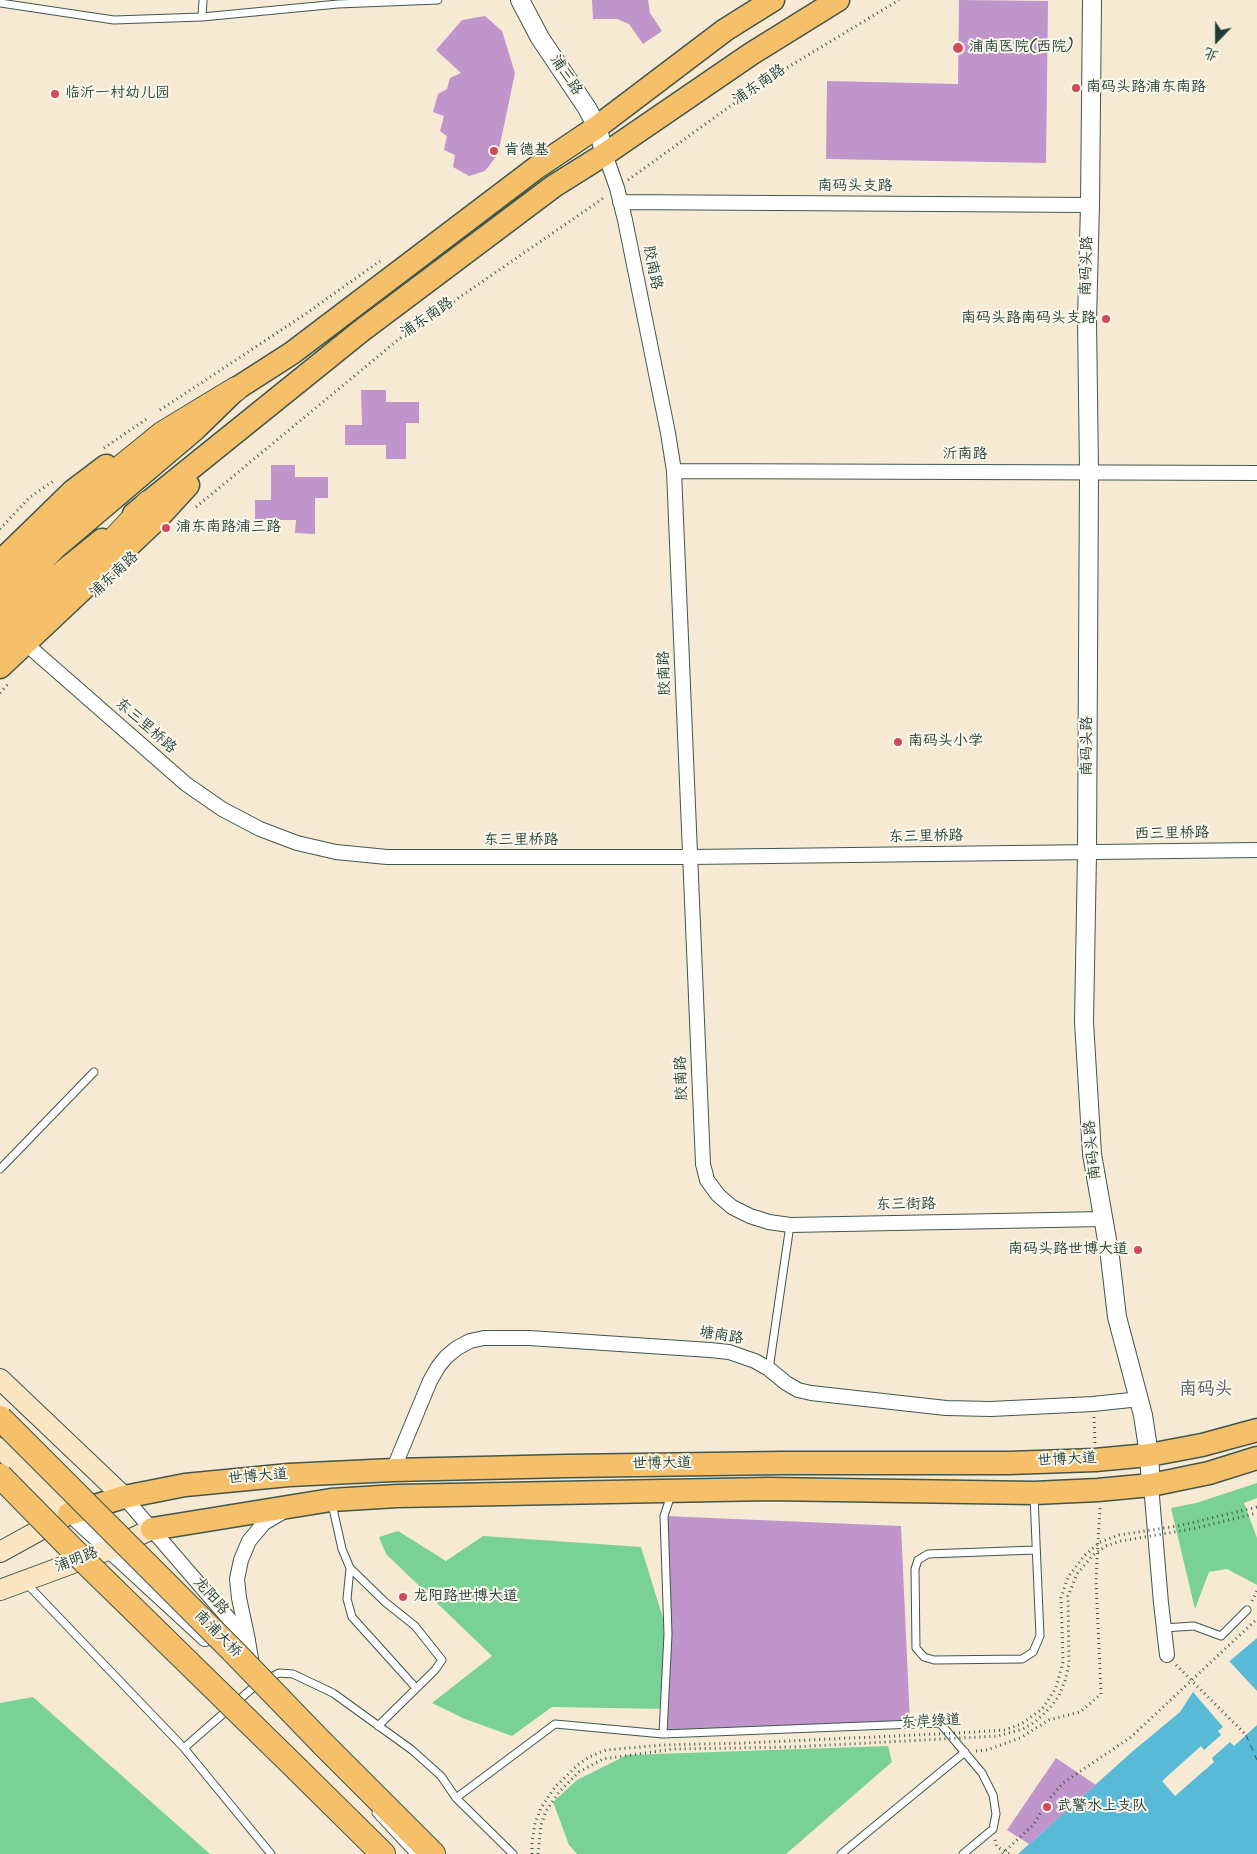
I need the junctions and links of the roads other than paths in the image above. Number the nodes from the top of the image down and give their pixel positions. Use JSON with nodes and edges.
{"nodes":[{"id":1,"x":203,"y":0,"type":"edge"},
{"id":2,"x":438,"y":0,"type":"edge"},
{"id":3,"x":520,"y":0,"type":"edge"},
{"id":4,"x":773,"y":0,"type":"edge"},
{"id":5,"x":838,"y":0,"type":"edge"},
{"id":6,"x":1092,"y":0,"type":"edge"},
{"id":7,"x":0,"y":3,"type":"edge"},
{"id":8,"x":202,"y":17,"type":"junction"},
{"id":9,"x":597,"y":126,"type":"junction"},
{"id":10,"x":605,"y":154,"type":"junction"},
{"id":11,"x":620,"y":202,"type":"junction"},
{"id":12,"x":1090,"y":205,"type":"junction"},
{"id":13,"x":292,"y":352,"type":"junction"},
{"id":14,"x":236,"y":389,"type":"junction"},
{"id":15,"x":233,"y":434,"type":"junction"},
{"id":16,"x":1089,"y":471,"type":"junction"},
{"id":17,"x":674,"y":472,"type":"junction"},
{"id":18,"x":1257,"y":473,"type":"edge"},
{"id":19,"x":148,"y":503,"type":"junction"},
{"id":20,"x":0,"y":562,"type":"edge"},
{"id":21,"x":0,"y":579,"type":"edge"},
{"id":22,"x":0,"y":603,"type":"edge"},
{"id":23,"x":0,"y":628,"type":"edge"},
{"id":24,"x":25,"y":643,"type":"junction"},
{"id":25,"x":0,"y":648,"type":"edge"},
{"id":26,"x":6,"y":674,"type":"edge"},
{"id":27,"x":1257,"y":850,"type":"edge"},
{"id":28,"x":1087,"y":853,"type":"junction"},
{"id":29,"x":690,"y":857,"type":"junction"},
{"id":30,"x":94,"y":1072,"type":"dead end"},
{"id":31,"x":0,"y":1169,"type":"edge"},
{"id":32,"x":718,"y":1195,"type":"joint"},
{"id":33,"x":1103,"y":1219,"type":"junction"},
{"id":34,"x":790,"y":1224,"type":"junction"},
{"id":35,"x":769,"y":1369,"type":"junction"},
{"id":36,"x":0,"y":1379,"type":"edge"},
{"id":37,"x":1140,"y":1398,"type":"junction"},
{"id":38,"x":0,"y":1418,"type":"edge"},
{"id":39,"x":1257,"y":1430,"type":"edge"},
{"id":40,"x":0,"y":1448,"type":"edge"},
{"id":41,"x":1150,"y":1455,"type":"junction"},
{"id":42,"x":1257,"y":1458,"type":"edge"},
{"id":43,"x":393,"y":1470,"type":"junction"},
{"id":44,"x":0,"y":1476,"type":"edge"},
{"id":45,"x":1151,"y":1485,"type":"junction"},
{"id":46,"x":672,"y":1491,"type":"junction"},
{"id":47,"x":1034,"y":1493,"type":"junction"},
{"id":48,"x":124,"y":1497,"type":"junction"},
{"id":49,"x":332,"y":1500,"type":"junction"},
{"id":50,"x":69,"y":1514,"type":"junction"},
{"id":51,"x":152,"y":1529,"type":"junction"},
{"id":52,"x":108,"y":1550,"type":"junction"},
{"id":53,"x":1035,"y":1550,"type":"junction"},
{"id":54,"x":0,"y":1552,"type":"edge"},
{"id":55,"x":350,"y":1568,"type":"junction"},
{"id":56,"x":24,"y":1581,"type":"junction"},
{"id":57,"x":0,"y":1590,"type":"edge"},
{"id":58,"x":1247,"y":1610,"type":"dead end"},
{"id":59,"x":1164,"y":1628,"type":"junction"},
{"id":60,"x":248,"y":1641,"type":"junction"},
{"id":61,"x":1167,"y":1655,"type":"road end"},
{"id":62,"x":256,"y":1685,"type":"junction"},
{"id":63,"x":416,"y":1688,"type":"junction"},
{"id":64,"x":282,"y":1713,"type":"dead end"},
{"id":65,"x":378,"y":1726,"type":"junction"},
{"id":66,"x":663,"y":1734,"type":"junction"},
{"id":67,"x":184,"y":1748,"type":"junction"},
{"id":68,"x":965,"y":1752,"type":"junction"},
{"id":69,"x":456,"y":1798,"type":"junction"},
{"id":70,"x":368,"y":1805,"type":"dead end"},
{"id":71,"x":271,"y":1854,"type":"edge"},
{"id":72,"x":383,"y":1854,"type":"edge"},
{"id":73,"x":414,"y":1854,"type":"edge"},
{"id":74,"x":433,"y":1854,"type":"edge"},
{"id":75,"x":513,"y":1854,"type":"edge"},
{"id":76,"x":841,"y":1854,"type":"edge"},
{"id":77,"x":963,"y":1854,"type":"edge"}],
"edges":[{"from":1,"to":8,"type":"lane"},
{"from":2,"to":8,"type":"lane"},
{"from":3,"to":9,"type":"street","name":"浦三路"},
{"from":4,"to":9,"type":"main road"},
{"from":5,"to":10,"type":"main road","name":"浦东南路"},
{"from":6,"to":12,"type":"street","name":"南码头路"},
{"from":7,"to":8,"type":"lane"},
{"from":9,"to":10,"type":"street","name":"浦三路"},
{"from":9,"to":13,"type":"main road"},
{"from":10,"to":11,"type":"street","name":"胶南路"},
{"from":10,"to":15,"type":"main road","name":"浦东南路"},
{"from":11,"to":12,"type":"street","name":"南码头支路"},
{"from":11,"to":17,"type":"street","name":"胶南路"},
{"from":12,"to":16,"type":"street","name":"南码头路"},
{"from":13,"to":14,"type":"main road"},
{"from":13,"to":20,"type":"main road"},
{"from":14,"to":21,"type":"highway"},
{"from":14,"to":22,"type":"main road"},
{"from":15,"to":19,"type":"main road","name":"浦东南路"},
{"from":15,"to":24,"type":"main road","name":"浦东南路"},
{"from":16,"to":17,"type":"street","name":"沂南路"},
{"from":16,"to":18,"type":"street","name":"沂南路"},
{"from":16,"to":28,"type":"street","name":"南码头路"},
{"from":17,"to":29,"type":"street","name":"胶南路"},
{"from":19,"to":23,"type":"main road","name":"浦东南路"},
{"from":19,"to":25,"type":"highway"},
{"from":24,"to":26,"type":"main road","name":"浦东南路"},
{"from":24,"to":29,"type":"street","name":"东三里桥路"},
{"from":27,"to":28,"type":"street","name":"西三里桥路"},
{"from":28,"to":29,"type":"street","name":"东三里桥路"},
{"from":28,"to":33,"type":"street","name":"南码头路"},
{"from":29,"to":32,"type":"street","name":"胶南路"},
{"from":30,"to":31,"type":"lane"},
{"from":32,"to":34,"type":"street","name":"东三街路"},
{"from":33,"to":34,"type":"street","name":"东三街路"},
{"from":33,"to":37,"type":"street","name":"南码头路"},
{"from":34,"to":35,"type":"lane"},
{"from":35,"to":37,"type":"street","name":"塘南路"},
{"from":35,"to":43,"type":"street","name":"塘南路"},
{"from":36,"to":48,"type":"main road","name":"龙阳路"},
{"from":37,"to":41,"type":"street","name":"南码头路"},
{"from":38,"to":74,"type":"highway","name":"南浦大桥","bridge":true},
{"from":39,"to":41,"type":"main road","name":"世博大道"},
{"from":40,"to":50,"type":"main road"},
{"from":41,"to":43,"type":"main road","name":"世博大道"},
{"from":41,"to":45,"type":"street","name":"南码头路"},
{"from":42,"to":45,"type":"main road","name":"世博大道"},
{"from":43,"to":48,"type":"main road","name":"世博大道"},
{"from":44,"to":72,"type":"highway","bridge":true},
{"from":45,"to":47,"type":"main road","name":"世博大道"},
{"from":45,"to":59,"type":"street"},
{"from":46,"to":47,"type":"main road","name":"世博大道"},
{"from":46,"to":49,"type":"main road","name":"世博大道"},
{"from":46,"to":66,"type":"lane"},
{"from":47,"to":53,"type":"lane"},
{"from":48,"to":50,"type":"main road","name":"世博大道"},
{"from":48,"to":51,"type":"street","name":"龙阳路"},
{"from":49,"to":51,"type":"main road","name":"世博大道"},
{"from":49,"to":55,"type":"lane"},
{"from":49,"to":60,"type":"street"},
{"from":50,"to":52,"type":"street"},
{"from":50,"to":54,"type":"main road"},
{"from":51,"to":52,"type":"main road","name":"浦明路"},
{"from":51,"to":60,"type":"street","name":"龙阳路"},
{"from":52,"to":56,"type":"main road","name":"浦明路"},
{"from":52,"to":62,"type":"street"},
{"from":53,"to":53,"type":"lane"},
{"from":55,"to":63,"type":"lane"},
{"from":55,"to":63,"type":"lane"},
{"from":56,"to":57,"type":"main road","name":"浦明路"},
{"from":56,"to":67,"type":"lane"},
{"from":58,"to":59,"type":"lane"},
{"from":59,"to":61,"type":"street"},
{"from":60,"to":62,"type":"street"},
{"from":62,"to":64,"type":"lane"},
{"from":62,"to":65,"type":"lane"},
{"from":62,"to":67,"type":"lane"},
{"from":63,"to":65,"type":"lane"},
{"from":65,"to":69,"type":"lane"},
{"from":66,"to":68,"type":"lane"},
{"from":66,"to":69,"type":"lane"},
{"from":67,"to":71,"type":"lane"},
{"from":68,"to":76,"type":"lane"},
{"from":68,"to":77,"type":"lane"},
{"from":69,"to":75,"type":"lane"},
{"from":70,"to":73,"type":"lane"}]}
